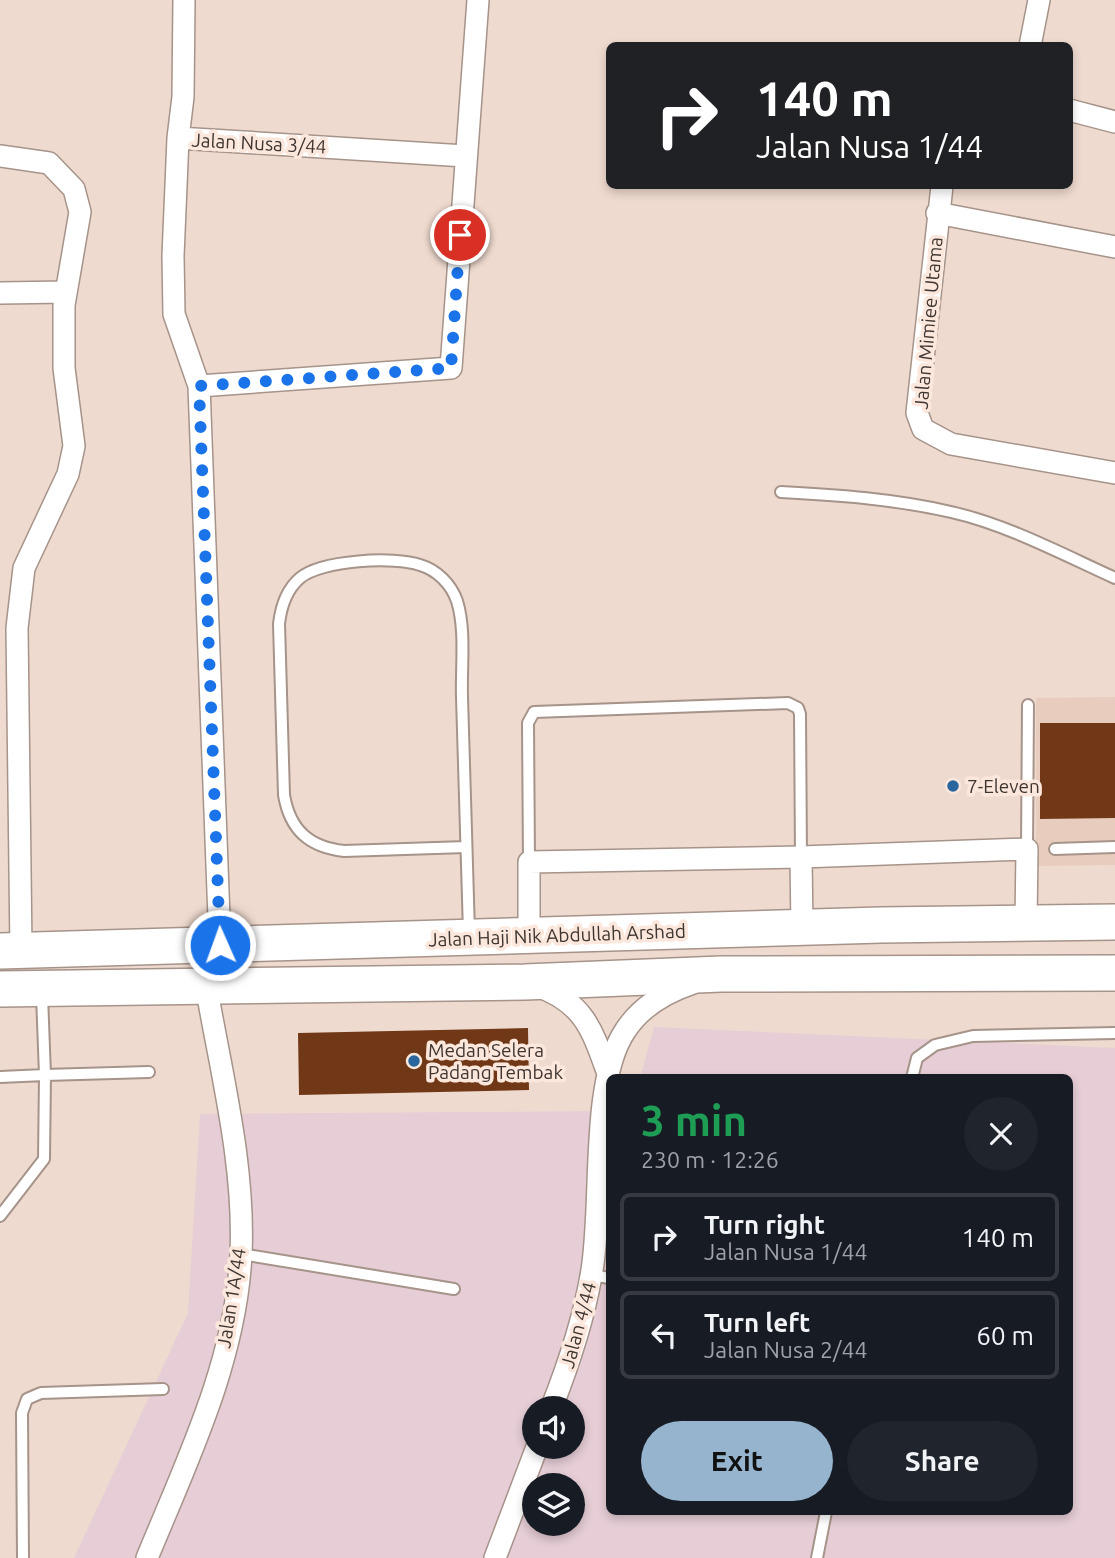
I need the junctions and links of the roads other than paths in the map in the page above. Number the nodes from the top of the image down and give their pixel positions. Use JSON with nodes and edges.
{"nodes":[{"id":1,"x":184,"y":0,"type":"edge"},
{"id":2,"x":478,"y":0,"type":"edge"},
{"id":3,"x":1039,"y":0,"type":"edge"},
{"id":4,"x":1031,"y":42,"type":"edge"},
{"id":5,"x":1073,"y":111,"type":"edge"},
{"id":6,"x":1115,"y":122,"type":"edge"},
{"id":7,"x":178,"y":138,"type":"junction"},
{"id":8,"x":0,"y":156,"type":"edge"},
{"id":9,"x":465,"y":156,"type":"junction"},
{"id":10,"x":941,"y":189,"type":"edge"},
{"id":11,"x":937,"y":213,"type":"junction"},
{"id":12,"x":1115,"y":247,"type":"edge"},
{"id":13,"x":66,"y":292,"type":"junction"},
{"id":14,"x":0,"y":293,"type":"edge"},
{"id":15,"x":199,"y":386,"type":"junction"},
{"id":16,"x":1115,"y":473,"type":"edge"},
{"id":17,"x":781,"y":492,"type":"dead end"},
{"id":18,"x":1115,"y":578,"type":"edge"},
{"id":19,"x":1028,"y":705,"type":"dead end"},
{"id":20,"x":466,"y":847,"type":"junction"},
{"id":21,"x":1115,"y":847,"type":"edge"},
{"id":22,"x":1027,"y":849,"type":"junction"},
{"id":23,"x":1055,"y":849,"type":"dead end"},
{"id":24,"x":802,"y":857,"type":"junction"},
{"id":25,"x":529,"y":862,"type":"junction"},
{"id":26,"x":1115,"y":922,"type":"edge"},
{"id":27,"x":1026,"y":923,"type":"junction"},
{"id":28,"x":802,"y":928,"type":"junction"},
{"id":29,"x":529,"y":936,"type":"junction"},
{"id":30,"x":469,"y":937,"type":"junction"},
{"id":31,"x":220,"y":945,"type":"junction"},
{"id":32,"x":11,"y":950,"type":"edge"},
{"id":33,"x":1115,"y":973,"type":"edge"},
{"id":34,"x":721,"y":974,"type":"junction"},
{"id":35,"x":525,"y":982,"type":"junction"},
{"id":36,"x":206,"y":985,"type":"junction"},
{"id":37,"x":42,"y":988,"type":"junction"},
{"id":38,"x":0,"y":989,"type":"edge"},
{"id":39,"x":1115,"y":1033,"type":"edge"},
{"id":40,"x":149,"y":1072,"type":"dead end"},
{"id":41,"x":607,"y":1072,"type":"joint"},
{"id":42,"x":913,"y":1074,"type":"edge"},
{"id":43,"x":45,"y":1075,"type":"junction"},
{"id":44,"x":0,"y":1077,"type":"edge"},
{"id":45,"x":606,"y":1101,"type":"edge"},
{"id":46,"x":0,"y":1216,"type":"edge"},
{"id":47,"x":241,"y":1255,"type":"junction"},
{"id":48,"x":600,"y":1277,"type":"edge"},
{"id":49,"x":454,"y":1290,"type":"dead end"},
{"id":50,"x":163,"y":1389,"type":"dead end"},
{"id":51,"x":556,"y":1396,"type":"edge"},
{"id":52,"x":532,"y":1459,"type":"edge"},
{"id":53,"x":825,"y":1515,"type":"edge"},
{"id":54,"x":23,"y":1558,"type":"edge"},
{"id":55,"x":147,"y":1558,"type":"edge"},
{"id":56,"x":495,"y":1558,"type":"edge"},
{"id":57,"x":817,"y":1558,"type":"edge"}],
"edges":[{"from":1,"to":7,"type":"street"},
{"from":2,"to":9,"type":"street"},
{"from":3,"to":4,"type":"street"},
{"from":5,"to":6,"type":"street"},
{"from":7,"to":9,"type":"street","name":"Jalan Nusa 3/44"},
{"from":7,"to":15,"type":"street","name":"Jalan Nusa 3/44"},
{"from":8,"to":13,"type":"street"},
{"from":9,"to":15,"type":"street"},
{"from":10,"to":11,"type":"street","name":"Jalan Mimiee Utama"},
{"from":11,"to":12,"type":"street"},
{"from":11,"to":16,"type":"street","name":"Jalan Mimiee Utama"},
{"from":13,"to":14,"type":"street"},
{"from":13,"to":32,"type":"street"},
{"from":15,"to":31,"type":"street","name":"Jalan Nusa 3/44"},
{"from":17,"to":18,"type":"lane"},
{"from":19,"to":22,"type":"lane"},
{"from":20,"to":20,"type":"lane"},
{"from":20,"to":30,"type":"lane"},
{"from":21,"to":23,"type":"lane"},
{"from":22,"to":24,"type":"street"},
{"from":22,"to":27,"type":"street"},
{"from":24,"to":25,"type":"street"},
{"from":24,"to":25,"type":"lane"},
{"from":24,"to":28,"type":"street"},
{"from":25,"to":29,"type":"street"},
{"from":26,"to":27,"type":"main road","name":"Jalan Haji Nik Abdullah Arshad"},
{"from":27,"to":28,"type":"main road","name":"Jalan Haji Nik Abdullah Arshad"},
{"from":28,"to":29,"type":"main road","name":"Jalan Haji Nik Abdullah Arshad"},
{"from":29,"to":30,"type":"main road","name":"Jalan Haji Nik Abdullah Arshad"},
{"from":30,"to":31,"type":"main road","name":"Jalan Haji Nik Abdullah Arshad"},
{"from":31,"to":32,"type":"main road","name":"Jalan Haji Nik Abdullah Arshad"},
{"from":33,"to":34,"type":"main road"},
{"from":34,"to":35,"type":"main road"},
{"from":34,"to":41,"type":"street"},
{"from":35,"to":36,"type":"main road"},
{"from":35,"to":41,"type":"street"},
{"from":36,"to":37,"type":"main road"},
{"from":36,"to":47,"type":"street","name":"Jalan 1A/44"},
{"from":37,"to":38,"type":"main road"},
{"from":37,"to":43,"type":"lane"},
{"from":39,"to":42,"type":"lane"},
{"from":40,"to":43,"type":"lane"},
{"from":43,"to":44,"type":"lane"},
{"from":43,"to":46,"type":"lane"},
{"from":45,"to":48,"type":"street","name":"Jalan 4/44"},
{"from":47,"to":49,"type":"lane"},
{"from":47,"to":55,"type":"street","name":"Jalan 1A/44"},
{"from":48,"to":51,"type":"street","name":"Jalan 4/44"},
{"from":50,"to":54,"type":"lane"},
{"from":52,"to":56,"type":"street"},
{"from":53,"to":57,"type":"lane"}]}
